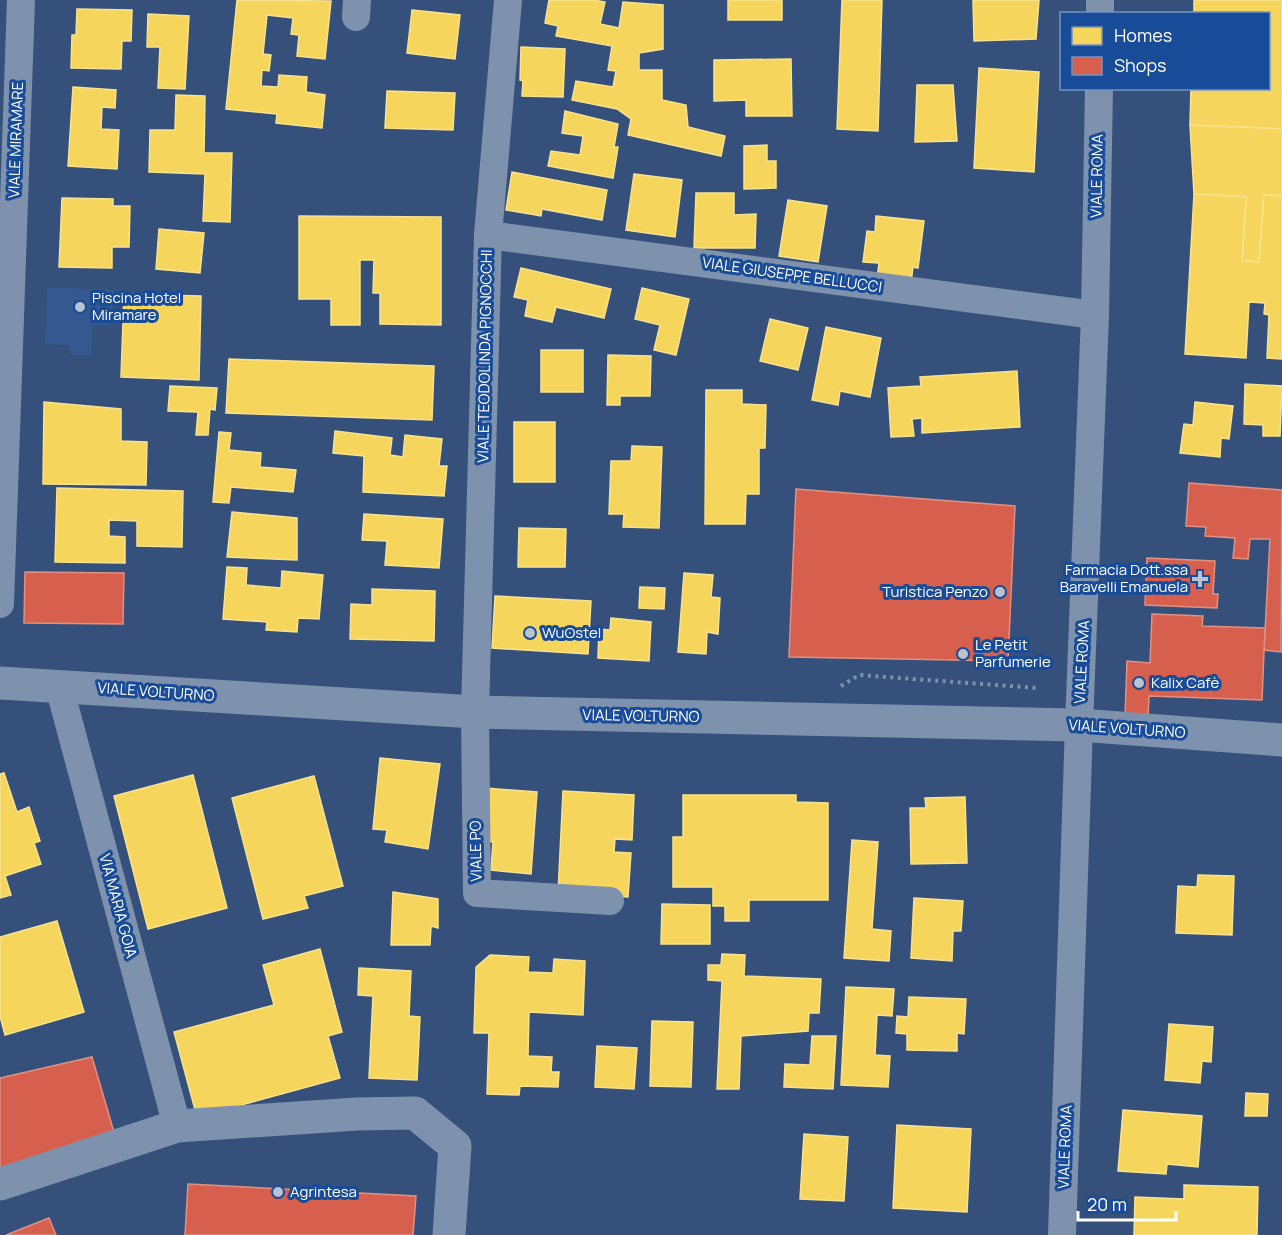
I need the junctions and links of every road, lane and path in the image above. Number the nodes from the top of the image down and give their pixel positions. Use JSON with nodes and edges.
{"nodes":[{"id":1,"x":21,"y":0,"type":"edge"},
{"id":2,"x":508,"y":0,"type":"edge"},
{"id":3,"x":1099,"y":90,"type":"edge"},
{"id":4,"x":488,"y":235,"type":"junction"},
{"id":5,"x":1095,"y":315,"type":"junction"},
{"id":6,"x":0,"y":604,"type":"edge"},
{"id":7,"x":0,"y":683,"type":"edge"},
{"id":8,"x":59,"y":686,"type":"junction"},
{"id":9,"x":475,"y":712,"type":"junction"},
{"id":10,"x":1078,"y":725,"type":"junction"},
{"id":11,"x":1282,"y":740,"type":"edge"},
{"id":12,"x":610,"y":901,"type":"dead end"},
{"id":13,"x":177,"y":1126,"type":"junction"},
{"id":14,"x":0,"y":1184,"type":"edge"},
{"id":15,"x":449,"y":1235,"type":"edge"},
{"id":16,"x":1062,"y":1235,"type":"edge"}],
"edges":[{"from":1,"to":6,"type":"street","name":"VIALE MIRAMARE"},
{"from":2,"to":4,"type":"street","name":"VIALE TEODOLINDA PIGNOCCHI"},
{"from":3,"to":5,"type":"street","name":"VIALE ROMA"},
{"from":4,"to":5,"type":"street","name":"VIALE GIUSEPPE BELLUCCI"},
{"from":4,"to":9,"type":"street","name":"VIALE TEODOLINDA PIGNOCCHI"},
{"from":5,"to":10,"type":"street","name":"VIALE ROMA"},
{"from":7,"to":8,"type":"street","name":"VIALE VOLTURNO"},
{"from":8,"to":9,"type":"street","name":"VIALE VOLTURNO"},
{"from":8,"to":13,"type":"street","name":"VIA MARIA GOIA"},
{"from":9,"to":10,"type":"street","name":"VIALE VOLTURNO"},
{"from":9,"to":12,"type":"street","name":"VIALE PO"},
{"from":10,"to":11,"type":"street","name":"VIALE VOLTURNO"},
{"from":10,"to":16,"type":"street","name":"VIALE ROMA"},
{"from":13,"to":14,"type":"street"},
{"from":13,"to":15,"type":"street"}]}
